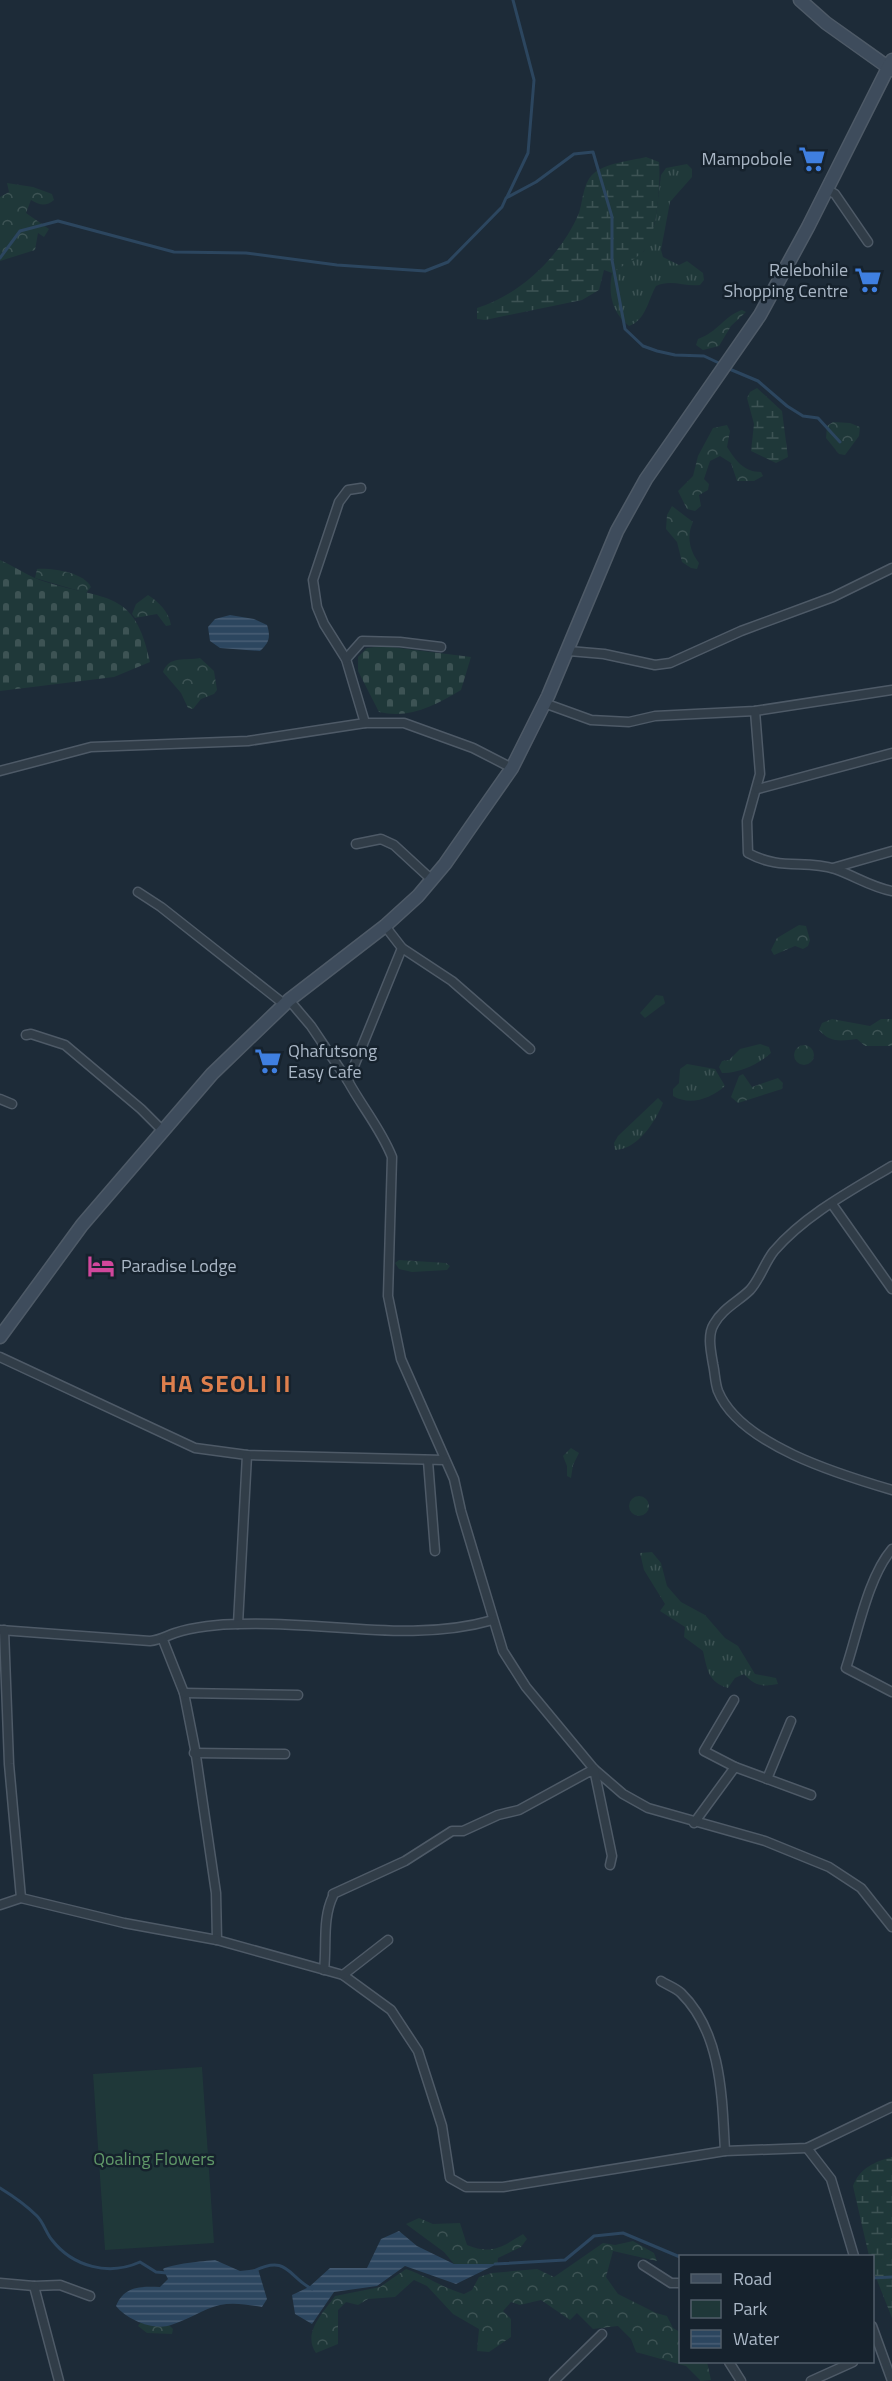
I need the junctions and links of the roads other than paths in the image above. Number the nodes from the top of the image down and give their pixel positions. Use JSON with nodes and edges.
{"nodes":[{"id":1,"x":800,"y":0,"type":"edge"},
{"id":2,"x":891,"y":66,"type":"edge"},
{"id":3,"x":826,"y":189,"type":"junction"},
{"id":4,"x":868,"y":242,"type":"dead end"},
{"id":5,"x":361,"y":488,"type":"dead end"},
{"id":6,"x":892,"y":568,"type":"edge"},
{"id":7,"x":441,"y":647,"type":"dead end"},
{"id":8,"x":568,"y":651,"type":"junction"},
{"id":9,"x":346,"y":658,"type":"junction"},
{"id":10,"x":892,"y":690,"type":"edge"},
{"id":11,"x":544,"y":704,"type":"junction"},
{"id":12,"x":755,"y":711,"type":"junction"},
{"id":13,"x":365,"y":723,"type":"junction"},
{"id":14,"x":892,"y":753,"type":"edge"},
{"id":15,"x":512,"y":768,"type":"junction"},
{"id":16,"x":0,"y":771,"type":"edge"},
{"id":17,"x":758,"y":789,"type":"junction"},
{"id":18,"x":356,"y":844,"type":"dead end"},
{"id":19,"x":892,"y":851,"type":"edge"},
{"id":20,"x":833,"y":868,"type":"junction"},
{"id":21,"x":432,"y":880,"type":"junction"},
{"id":22,"x":892,"y":891,"type":"edge"},
{"id":23,"x":138,"y":892,"type":"dead end"},
{"id":24,"x":385,"y":926,"type":"junction"},
{"id":25,"x":402,"y":948,"type":"junction"},
{"id":26,"x":286,"y":1002,"type":"junction"},
{"id":27,"x":26,"y":1035,"type":"dead end"},
{"id":28,"x":530,"y":1049,"type":"dead end"},
{"id":29,"x":348,"y":1081,"type":"junction"},
{"id":30,"x":0,"y":1099,"type":"edge"},
{"id":31,"x":12,"y":1104,"type":"dead end"},
{"id":32,"x":164,"y":1132,"type":"junction"},
{"id":33,"x":892,"y":1166,"type":"edge"},
{"id":34,"x":832,"y":1204,"type":"junction"},
{"id":35,"x":892,"y":1289,"type":"edge"},
{"id":36,"x":0,"y":1337,"type":"edge"},
{"id":37,"x":0,"y":1357,"type":"edge"},
{"id":38,"x":247,"y":1455,"type":"junction"},
{"id":39,"x":444,"y":1460,"type":"junction"},
{"id":40,"x":428,"y":1461,"type":"junction"},
{"id":41,"x":892,"y":1490,"type":"edge"},
{"id":42,"x":892,"y":1549,"type":"edge"},
{"id":43,"x":435,"y":1551,"type":"dead end"},
{"id":44,"x":493,"y":1620,"type":"junction"},
{"id":45,"x":238,"y":1624,"type":"junction"},
{"id":46,"x":2,"y":1630,"type":"edge"},
{"id":47,"x":163,"y":1640,"type":"junction"},
{"id":48,"x":892,"y":1692,"type":"edge"},
{"id":49,"x":184,"y":1693,"type":"junction"},
{"id":50,"x":298,"y":1695,"type":"dead end"},
{"id":51,"x":734,"y":1700,"type":"dead end"},
{"id":52,"x":791,"y":1721,"type":"dead end"},
{"id":53,"x":194,"y":1753,"type":"junction"},
{"id":54,"x":285,"y":1754,"type":"dead end"},
{"id":55,"x":735,"y":1767,"type":"junction"},
{"id":56,"x":594,"y":1769,"type":"junction"},
{"id":57,"x":767,"y":1779,"type":"junction"},
{"id":58,"x":811,"y":1795,"type":"dead end"},
{"id":59,"x":694,"y":1823,"type":"junction"},
{"id":60,"x":610,"y":1865,"type":"dead end"},
{"id":61,"x":21,"y":1898,"type":"junction"},
{"id":62,"x":0,"y":1905,"type":"edge"},
{"id":63,"x":892,"y":1927,"type":"edge"},
{"id":64,"x":217,"y":1940,"type":"junction"},
{"id":65,"x":388,"y":1940,"type":"dead end"},
{"id":66,"x":324,"y":1970,"type":"junction"},
{"id":67,"x":343,"y":1975,"type":"junction"},
{"id":68,"x":661,"y":1981,"type":"dead end"},
{"id":69,"x":892,"y":2107,"type":"edge"},
{"id":70,"x":807,"y":2148,"type":"junction"},
{"id":71,"x":725,"y":2151,"type":"junction"},
{"id":72,"x":855,"y":2255,"type":"edge"},
{"id":73,"x":642,"y":2265,"type":"dead end"},
{"id":74,"x":0,"y":2283,"type":"edge"},
{"id":75,"x":679,"y":2283,"type":"edge"},
{"id":76,"x":34,"y":2286,"type":"junction"},
{"id":77,"x":90,"y":2296,"type":"dead end"},
{"id":78,"x":874,"y":2332,"type":"edge"},
{"id":79,"x":602,"y":2334,"type":"dead end"},
{"id":80,"x":877,"y":2351,"type":"edge"},
{"id":81,"x":730,"y":2363,"type":"edge"},
{"id":82,"x":850,"y":2363,"type":"edge"},
{"id":83,"x":889,"y":2366,"type":"edge"},
{"id":84,"x":59,"y":2381,"type":"edge"},
{"id":85,"x":554,"y":2381,"type":"edge"},
{"id":86,"x":741,"y":2381,"type":"edge"},
{"id":87,"x":811,"y":2381,"type":"edge"},
{"id":88,"x":892,"y":2381,"type":"edge"}],
"edges":[{"from":1,"to":2,"type":"main road"},
{"from":2,"to":3,"type":"main road"},
{"from":3,"to":4,"type":"street"},
{"from":3,"to":8,"type":"main road"},
{"from":5,"to":9,"type":"street"},
{"from":6,"to":8,"type":"street"},
{"from":7,"to":9,"type":"street"},
{"from":8,"to":11,"type":"main road"},
{"from":9,"to":13,"type":"street"},
{"from":10,"to":12,"type":"street"},
{"from":11,"to":12,"type":"street"},
{"from":11,"to":15,"type":"main road"},
{"from":12,"to":17,"type":"street"},
{"from":13,"to":15,"type":"street"},
{"from":13,"to":16,"type":"street"},
{"from":14,"to":17,"type":"street"},
{"from":15,"to":21,"type":"main road"},
{"from":17,"to":20,"type":"street"},
{"from":18,"to":21,"type":"street"},
{"from":19,"to":20,"type":"street"},
{"from":20,"to":22,"type":"street"},
{"from":21,"to":24,"type":"main road"},
{"from":23,"to":26,"type":"street"},
{"from":24,"to":25,"type":"street"},
{"from":24,"to":26,"type":"main road"},
{"from":25,"to":28,"type":"street"},
{"from":25,"to":29,"type":"street"},
{"from":26,"to":29,"type":"street"},
{"from":26,"to":32,"type":"main road"},
{"from":27,"to":32,"type":"street"},
{"from":29,"to":39,"type":"street"},
{"from":30,"to":31,"type":"street"},
{"from":32,"to":36,"type":"main road"},
{"from":33,"to":34,"type":"street"},
{"from":34,"to":35,"type":"street"},
{"from":34,"to":41,"type":"street"},
{"from":37,"to":38,"type":"street"},
{"from":38,"to":40,"type":"street"},
{"from":38,"to":45,"type":"street"},
{"from":39,"to":40,"type":"street"},
{"from":39,"to":44,"type":"street"},
{"from":40,"to":43,"type":"street"},
{"from":42,"to":48,"type":"street"},
{"from":44,"to":45,"type":"street"},
{"from":44,"to":56,"type":"street"},
{"from":45,"to":47,"type":"street"},
{"from":46,"to":47,"type":"street"},
{"from":46,"to":61,"type":"street"},
{"from":47,"to":49,"type":"street"},
{"from":49,"to":50,"type":"street"},
{"from":49,"to":53,"type":"street"},
{"from":51,"to":55,"type":"street"},
{"from":52,"to":57,"type":"street"},
{"from":53,"to":54,"type":"street"},
{"from":53,"to":64,"type":"street"},
{"from":55,"to":57,"type":"street"},
{"from":55,"to":59,"type":"street"},
{"from":56,"to":59,"type":"street"},
{"from":56,"to":60,"type":"street"},
{"from":56,"to":66,"type":"street"},
{"from":57,"to":58,"type":"street"},
{"from":59,"to":63,"type":"street"},
{"from":61,"to":62,"type":"street"},
{"from":61,"to":64,"type":"street"},
{"from":64,"to":66,"type":"street"},
{"from":65,"to":67,"type":"street"},
{"from":66,"to":67,"type":"street"},
{"from":67,"to":71,"type":"street"},
{"from":68,"to":71,"type":"street"},
{"from":69,"to":70,"type":"street"},
{"from":70,"to":71,"type":"street"},
{"from":70,"to":72,"type":"street"},
{"from":73,"to":75,"type":"street"},
{"from":74,"to":76,"type":"street"},
{"from":76,"to":77,"type":"street"},
{"from":76,"to":84,"type":"street"},
{"from":78,"to":80,"type":"street"},
{"from":79,"to":85,"type":"street"},
{"from":80,"to":83,"type":"street"},
{"from":81,"to":86,"type":"street"},
{"from":82,"to":87,"type":"street"},
{"from":83,"to":88,"type":"street"}]}
